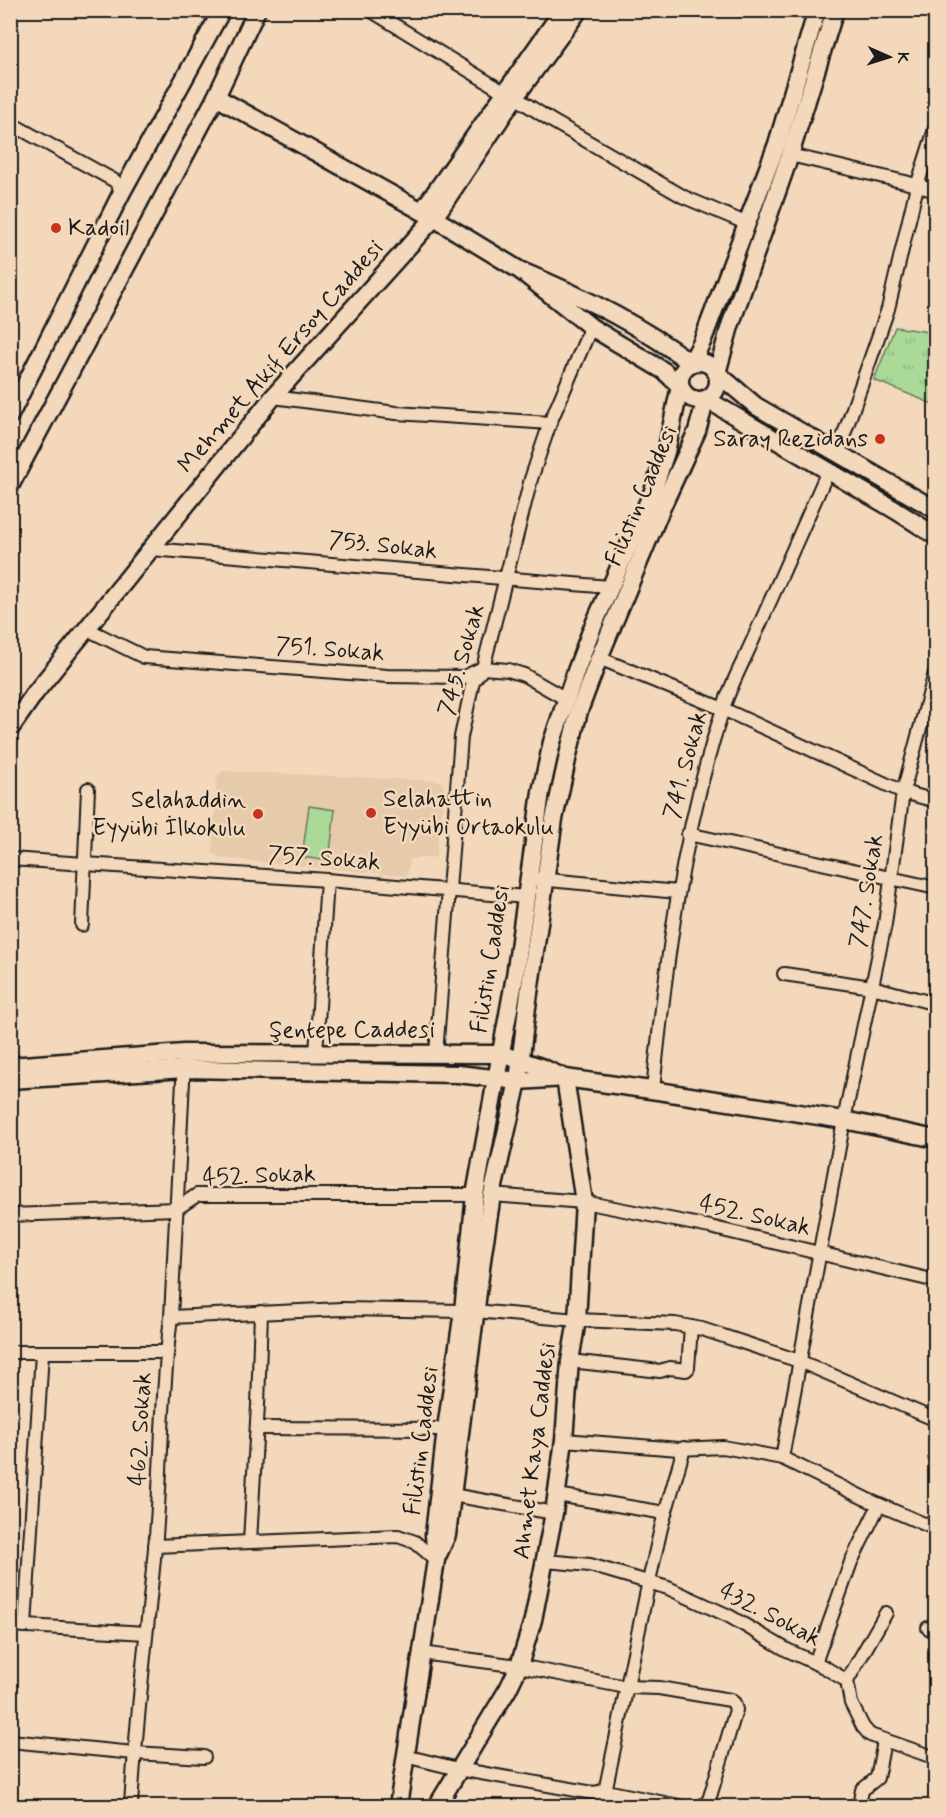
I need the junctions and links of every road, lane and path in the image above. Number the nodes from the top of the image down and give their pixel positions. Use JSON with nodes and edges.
{"nodes":[{"id":1,"x":222,"y":10,"type":"edge"},
{"id":2,"x":256,"y":10,"type":"edge"},
{"id":3,"x":370,"y":10,"type":"edge"},
{"id":4,"x":563,"y":10,"type":"edge"},
{"id":5,"x":579,"y":10,"type":"edge"},
{"id":6,"x":817,"y":10,"type":"edge"},
{"id":7,"x":835,"y":10,"type":"edge"},
{"id":8,"x":510,"y":94,"type":"junction"},
{"id":9,"x":216,"y":97,"type":"junction"},
{"id":10,"x":10,"y":123,"type":"edge"},
{"id":11,"x":936,"y":126,"type":"edge"},
{"id":12,"x":790,"y":155,"type":"junction"},
{"id":13,"x":917,"y":186,"type":"junction"},
{"id":14,"x":936,"y":191,"type":"edge"},
{"id":15,"x":122,"y":192,"type":"junction"},
{"id":16,"x":428,"y":214,"type":"junction"},
{"id":17,"x":748,"y":224,"type":"junction"},
{"id":18,"x":521,"y":271,"type":"junction"},
{"id":19,"x":591,"y":327,"type":"junction"},
{"id":20,"x":691,"y":363,"type":"junction"},
{"id":21,"x":717,"y":373,"type":"junction"},
{"id":22,"x":680,"y":386,"type":"junction"},
{"id":23,"x":273,"y":397,"type":"junction"},
{"id":24,"x":706,"y":399,"type":"junction"},
{"id":25,"x":10,"y":415,"type":"edge"},
{"id":26,"x":550,"y":423,"type":"junction"},
{"id":27,"x":837,"y":454,"type":"junction"},
{"id":28,"x":828,"y":471,"type":"junction"},
{"id":29,"x":10,"y":486,"type":"edge"},
{"id":30,"x":936,"y":510,"type":"edge"},
{"id":31,"x":936,"y":536,"type":"edge"},
{"id":32,"x":151,"y":549,"type":"junction"},
{"id":33,"x":506,"y":579,"type":"junction"},
{"id":34,"x":610,"y":586,"type":"junction"},
{"id":35,"x":87,"y":629,"type":"junction"},
{"id":36,"x":599,"y":658,"type":"junction"},
{"id":37,"x":483,"y":668,"type":"junction"},
{"id":38,"x":936,"y":669,"type":"edge"},
{"id":39,"x":566,"y":699,"type":"junction"},
{"id":40,"x":932,"y":699,"type":"edge"},
{"id":41,"x":723,"y":709,"type":"junction"},
{"id":42,"x":10,"y":729,"type":"edge"},
{"id":43,"x":88,"y":789,"type":"dead end"},
{"id":44,"x":903,"y":792,"type":"junction"},
{"id":45,"x":936,"y":801,"type":"edge"},
{"id":46,"x":688,"y":834,"type":"junction"},
{"id":47,"x":10,"y":859,"type":"edge"},
{"id":48,"x":83,"y":864,"type":"junction"},
{"id":49,"x":537,"y":878,"type":"junction"},
{"id":50,"x":892,"y":879,"type":"junction"},
{"id":51,"x":327,"y":880,"type":"junction"},
{"id":52,"x":936,"y":888,"type":"edge"},
{"id":53,"x":449,"y":890,"type":"junction"},
{"id":54,"x":678,"y":892,"type":"junction"},
{"id":55,"x":526,"y":897,"type":"junction"},
{"id":56,"x":82,"y":925,"type":"dead end"},
{"id":57,"x":784,"y":974,"type":"dead end"},
{"id":58,"x":872,"y":987,"type":"junction"},
{"id":59,"x":936,"y":1004,"type":"edge"},
{"id":60,"x":316,"y":1054,"type":"junction"},
{"id":61,"x":436,"y":1054,"type":"junction"},
{"id":62,"x":501,"y":1054,"type":"junction"},
{"id":63,"x":520,"y":1060,"type":"junction"},
{"id":64,"x":184,"y":1061,"type":"junction"},
{"id":65,"x":10,"y":1066,"type":"edge"},
{"id":66,"x":498,"y":1078,"type":"junction"},
{"id":67,"x":565,"y":1078,"type":"junction"},
{"id":68,"x":10,"y":1080,"type":"edge"},
{"id":69,"x":518,"y":1081,"type":"junction"},
{"id":70,"x":652,"y":1090,"type":"junction"},
{"id":71,"x":844,"y":1120,"type":"junction"},
{"id":72,"x":936,"y":1139,"type":"edge"},
{"id":73,"x":484,"y":1195,"type":"junction"},
{"id":74,"x":584,"y":1202,"type":"junction"},
{"id":75,"x":176,"y":1209,"type":"junction"},
{"id":76,"x":10,"y":1215,"type":"edge"},
{"id":77,"x":820,"y":1253,"type":"junction"},
{"id":78,"x":936,"y":1281,"type":"edge"},
{"id":79,"x":469,"y":1311,"type":"junction"},
{"id":80,"x":261,"y":1312,"type":"junction"},
{"id":81,"x":171,"y":1317,"type":"junction"},
{"id":82,"x":577,"y":1320,"type":"junction"},
{"id":83,"x":691,"y":1327,"type":"junction"},
{"id":84,"x":10,"y":1352,"type":"edge"},
{"id":85,"x":166,"y":1352,"type":"junction"},
{"id":86,"x":42,"y":1353,"type":"junction"},
{"id":87,"x":570,"y":1361,"type":"junction"},
{"id":88,"x":799,"y":1361,"type":"junction"},
{"id":89,"x":936,"y":1420,"type":"edge"},
{"id":90,"x":257,"y":1428,"type":"junction"},
{"id":91,"x":446,"y":1429,"type":"junction"},
{"id":92,"x":564,"y":1440,"type":"junction"},
{"id":93,"x":684,"y":1449,"type":"junction"},
{"id":94,"x":782,"y":1458,"type":"junction"},
{"id":95,"x":557,"y":1495,"type":"junction"},
{"id":96,"x":452,"y":1496,"type":"junction"},
{"id":97,"x":879,"y":1505,"type":"junction"},
{"id":98,"x":554,"y":1513,"type":"junction"},
{"id":99,"x":665,"y":1513,"type":"junction"},
{"id":100,"x":936,"y":1529,"type":"edge"},
{"id":101,"x":250,"y":1541,"type":"junction"},
{"id":102,"x":155,"y":1546,"type":"junction"},
{"id":103,"x":436,"y":1560,"type":"junction"},
{"id":104,"x":546,"y":1561,"type":"junction"},
{"id":105,"x":649,"y":1581,"type":"junction"},
{"id":106,"x":886,"y":1613,"type":"dead end"},
{"id":107,"x":10,"y":1625,"type":"edge"},
{"id":108,"x":26,"y":1626,"type":"junction"},
{"id":109,"x":146,"y":1633,"type":"junction"},
{"id":110,"x":422,"y":1653,"type":"junction"},
{"id":111,"x":815,"y":1663,"type":"junction"},
{"id":112,"x":519,"y":1666,"type":"junction"},
{"id":113,"x":847,"y":1681,"type":"junction"},
{"id":114,"x":627,"y":1688,"type":"junction"},
{"id":115,"x":10,"y":1741,"type":"edge"},
{"id":116,"x":884,"y":1741,"type":"junction"},
{"id":117,"x":134,"y":1753,"type":"junction"},
{"id":118,"x":204,"y":1756,"type":"dead end"},
{"id":119,"x":405,"y":1756,"type":"junction"},
{"id":120,"x":936,"y":1758,"type":"edge"},
{"id":121,"x":458,"y":1769,"type":"junction"},
{"id":122,"x":606,"y":1791,"type":"junction"},
{"id":123,"x":131,"y":1806,"type":"edge"},
{"id":124,"x":398,"y":1806,"type":"edge"},
{"id":125,"x":437,"y":1806,"type":"edge"},
{"id":126,"x":603,"y":1806,"type":"edge"},
{"id":127,"x":680,"y":1806,"type":"edge"},
{"id":128,"x":702,"y":1806,"type":"edge"},
{"id":129,"x":859,"y":1806,"type":"edge"}],
"edges":[{"from":1,"to":15,"type":"street"},
{"from":2,"to":9,"type":"street"},
{"from":3,"to":8,"type":"street"},
{"from":4,"to":8,"type":"street"},
{"from":5,"to":8,"type":"street"},
{"from":6,"to":17,"type":"street"},
{"from":7,"to":12,"type":"street"},
{"from":8,"to":16,"type":"street","name":"Mehmet Akif Ersoy Caddesi"},
{"from":8,"to":17,"type":"street"},
{"from":9,"to":16,"type":"street"},
{"from":9,"to":29,"type":"street"},
{"from":10,"to":15,"type":"street"},
{"from":11,"to":13,"type":"street"},
{"from":12,"to":13,"type":"street"},
{"from":12,"to":21,"type":"street"},
{"from":13,"to":14,"type":"street"},
{"from":13,"to":27,"type":"street"},
{"from":15,"to":25,"type":"street"},
{"from":16,"to":18,"type":"street"},
{"from":16,"to":23,"type":"street","name":"Mehmet Akif Ersoy Caddesi"},
{"from":17,"to":20,"type":"street"},
{"from":18,"to":19,"type":"street"},
{"from":18,"to":20,"type":"street"},
{"from":19,"to":22,"type":"street"},
{"from":19,"to":26,"type":"street","name":"745. Sokak"},
{"from":20,"to":21,"type":"street"},
{"from":20,"to":22,"type":"street"},
{"from":21,"to":24,"type":"street"},
{"from":21,"to":27,"type":"street"},
{"from":22,"to":24,"type":"street"},
{"from":22,"to":34,"type":"street","name":"Filistin Caddesi"},
{"from":23,"to":26,"type":"street"},
{"from":23,"to":32,"type":"street","name":"Mehmet Akif Ersoy Caddesi"},
{"from":24,"to":28,"type":"street"},
{"from":24,"to":36,"type":"street","name":"Filistin Caddesi"},
{"from":26,"to":33,"type":"street","name":"745. Sokak"},
{"from":27,"to":30,"type":"street"},
{"from":28,"to":31,"type":"street"},
{"from":28,"to":41,"type":"street","name":"741. Sokak"},
{"from":32,"to":33,"type":"street","name":"753. Sokak"},
{"from":32,"to":35,"type":"street","name":"Mehmet Akif Ersoy Caddesi"},
{"from":33,"to":34,"type":"street","name":"753. Sokak"},
{"from":33,"to":37,"type":"street","name":"745. Sokak"},
{"from":34,"to":39,"type":"street","name":"Filistin Caddesi"},
{"from":35,"to":37,"type":"street","name":"751. Sokak"},
{"from":35,"to":42,"type":"street","name":"Mehmet Akif Ersoy Caddesi"},
{"from":36,"to":41,"type":"street"},
{"from":36,"to":49,"type":"street","name":"Filistin Caddesi"},
{"from":37,"to":39,"type":"street","name":"751. Sokak"},
{"from":37,"to":53,"type":"street","name":"745. Sokak"},
{"from":38,"to":40,"type":"street","name":"747. Sokak"},
{"from":39,"to":49,"type":"street","name":"Filistin Caddesi"},
{"from":40,"to":44,"type":"street","name":"747. Sokak"},
{"from":41,"to":44,"type":"street"},
{"from":41,"to":46,"type":"street","name":"741. Sokak"},
{"from":43,"to":48,"type":"street"},
{"from":44,"to":45,"type":"street"},
{"from":44,"to":50,"type":"street","name":"747. Sokak"},
{"from":46,"to":50,"type":"street"},
{"from":46,"to":54,"type":"street","name":"741. Sokak"},
{"from":47,"to":48,"type":"street","name":"757. Sokak"},
{"from":48,"to":51,"type":"street","name":"757. Sokak"},
{"from":48,"to":56,"type":"street"},
{"from":49,"to":54,"type":"street"},
{"from":49,"to":55,"type":"street","name":"Filistin Caddesi"},
{"from":49,"to":63,"type":"street","name":"Filistin Caddesi"},
{"from":50,"to":52,"type":"street"},
{"from":50,"to":58,"type":"street","name":"747. Sokak"},
{"from":51,"to":53,"type":"street","name":"757. Sokak"},
{"from":51,"to":60,"type":"street"},
{"from":53,"to":55,"type":"street","name":"757. Sokak"},
{"from":53,"to":61,"type":"street","name":"745. Sokak"},
{"from":54,"to":70,"type":"street","name":"741. Sokak"},
{"from":55,"to":62,"type":"street","name":"Filistin Caddesi"},
{"from":57,"to":58,"type":"street"},
{"from":58,"to":59,"type":"street"},
{"from":58,"to":71,"type":"street","name":"747. Sokak"},
{"from":60,"to":61,"type":"street","name":"Şentepe Caddesi"},
{"from":60,"to":64,"type":"street","name":"Şentepe Caddesi"},
{"from":61,"to":62,"type":"street","name":"Şentepe Caddesi"},
{"from":62,"to":63,"type":"street","name":"Şentepe Caddesi"},
{"from":62,"to":66,"type":"street","name":"Filistin Caddesi"},
{"from":63,"to":67,"type":"street","name":"Şentepe Caddesi"},
{"from":63,"to":69,"type":"street","name":"Filistin Caddesi"},
{"from":64,"to":65,"type":"street","name":"Şentepe Caddesi"},
{"from":64,"to":66,"type":"street"},
{"from":64,"to":68,"type":"street"},
{"from":64,"to":75,"type":"street","name":"462. Sokak"},
{"from":66,"to":69,"type":"street"},
{"from":66,"to":73,"type":"street","name":"Filistin Caddesi"},
{"from":67,"to":69,"type":"street"},
{"from":67,"to":70,"type":"street","name":"Şentepe Caddesi"},
{"from":67,"to":74,"type":"street","name":"Ahmet Kaya Caddesi"},
{"from":69,"to":73,"type":"street","name":"Filistin Caddesi"},
{"from":70,"to":71,"type":"street","name":"Şentepe Caddesi"},
{"from":71,"to":72,"type":"street","name":"Şentepe Caddesi"},
{"from":71,"to":77,"type":"street","name":"747. Sokak"},
{"from":73,"to":74,"type":"street","name":"452. Sokak"},
{"from":73,"to":75,"type":"street","name":"452. Sokak"},
{"from":73,"to":79,"type":"street","name":"Filistin Caddesi"},
{"from":74,"to":77,"type":"street","name":"452. Sokak"},
{"from":74,"to":82,"type":"street","name":"Ahmet Kaya Caddesi"},
{"from":75,"to":76,"type":"street","name":"452. Sokak"},
{"from":75,"to":81,"type":"street","name":"462. Sokak"},
{"from":77,"to":78,"type":"street","name":"452. Sokak"},
{"from":77,"to":88,"type":"street","name":"747. Sokak"},
{"from":79,"to":80,"type":"street"},
{"from":79,"to":82,"type":"street"},
{"from":79,"to":91,"type":"street","name":"Filistin Caddesi"},
{"from":79,"to":96,"type":"street","name":"Filistin Caddesi"},
{"from":80,"to":81,"type":"street"},
{"from":80,"to":90,"type":"street"},
{"from":81,"to":85,"type":"street","name":"462. Sokak"},
{"from":82,"to":83,"type":"street"},
{"from":82,"to":87,"type":"street","name":"Ahmet Kaya Caddesi"},
{"from":83,"to":87,"type":"street"},
{"from":83,"to":88,"type":"street"},
{"from":84,"to":86,"type":"street"},
{"from":85,"to":86,"type":"street"},
{"from":85,"to":102,"type":"street","name":"462. Sokak"},
{"from":86,"to":108,"type":"street"},
{"from":87,"to":92,"type":"street","name":"Ahmet Kaya Caddesi"},
{"from":88,"to":89,"type":"street"},
{"from":88,"to":94,"type":"street","name":"747. Sokak"},
{"from":90,"to":91,"type":"street"},
{"from":90,"to":101,"type":"street"},
{"from":91,"to":103,"type":"street","name":"Filistin Caddesi"},
{"from":92,"to":93,"type":"street"},
{"from":92,"to":95,"type":"street","name":"Ahmet Kaya Caddesi"},
{"from":93,"to":94,"type":"street"},
{"from":93,"to":99,"type":"street"},
{"from":94,"to":97,"type":"street"},
{"from":95,"to":98,"type":"street","name":"Ahmet Kaya Caddesi"},
{"from":95,"to":99,"type":"street"},
{"from":96,"to":98,"type":"street"},
{"from":96,"to":103,"type":"street","name":"Filistin Caddesi"},
{"from":97,"to":100,"type":"street"},
{"from":97,"to":111,"type":"street"},
{"from":98,"to":104,"type":"street","name":"Ahmet Kaya Caddesi"},
{"from":99,"to":105,"type":"street"},
{"from":101,"to":102,"type":"street"},
{"from":101,"to":103,"type":"street"},
{"from":102,"to":109,"type":"street","name":"462. Sokak"},
{"from":103,"to":110,"type":"street","name":"Filistin Caddesi"},
{"from":104,"to":105,"type":"street","name":"432. Sokak"},
{"from":104,"to":112,"type":"street","name":"Ahmet Kaya Caddesi"},
{"from":105,"to":111,"type":"street","name":"432. Sokak"},
{"from":105,"to":114,"type":"street"},
{"from":106,"to":113,"type":"street"},
{"from":107,"to":108,"type":"street"},
{"from":108,"to":109,"type":"street"},
{"from":109,"to":117,"type":"street","name":"462. Sokak"},
{"from":110,"to":112,"type":"street"},
{"from":110,"to":119,"type":"street","name":"Filistin Caddesi"},
{"from":111,"to":113,"type":"street","name":"432. Sokak"},
{"from":112,"to":114,"type":"street"},
{"from":112,"to":121,"type":"street","name":"Ahmet Kaya Caddesi"},
{"from":113,"to":116,"type":"street"},
{"from":114,"to":122,"type":"street"},
{"from":114,"to":128,"type":"street"},
{"from":115,"to":117,"type":"street"},
{"from":116,"to":120,"type":"street"},
{"from":116,"to":129,"type":"street"},
{"from":117,"to":118,"type":"street"},
{"from":117,"to":123,"type":"street","name":"462. Sokak"},
{"from":119,"to":121,"type":"street"},
{"from":119,"to":124,"type":"street","name":"Filistin Caddesi"},
{"from":121,"to":122,"type":"street"},
{"from":121,"to":125,"type":"street","name":"Ahmet Kaya Caddesi"},
{"from":122,"to":126,"type":"street"},
{"from":122,"to":127,"type":"street"}]}
